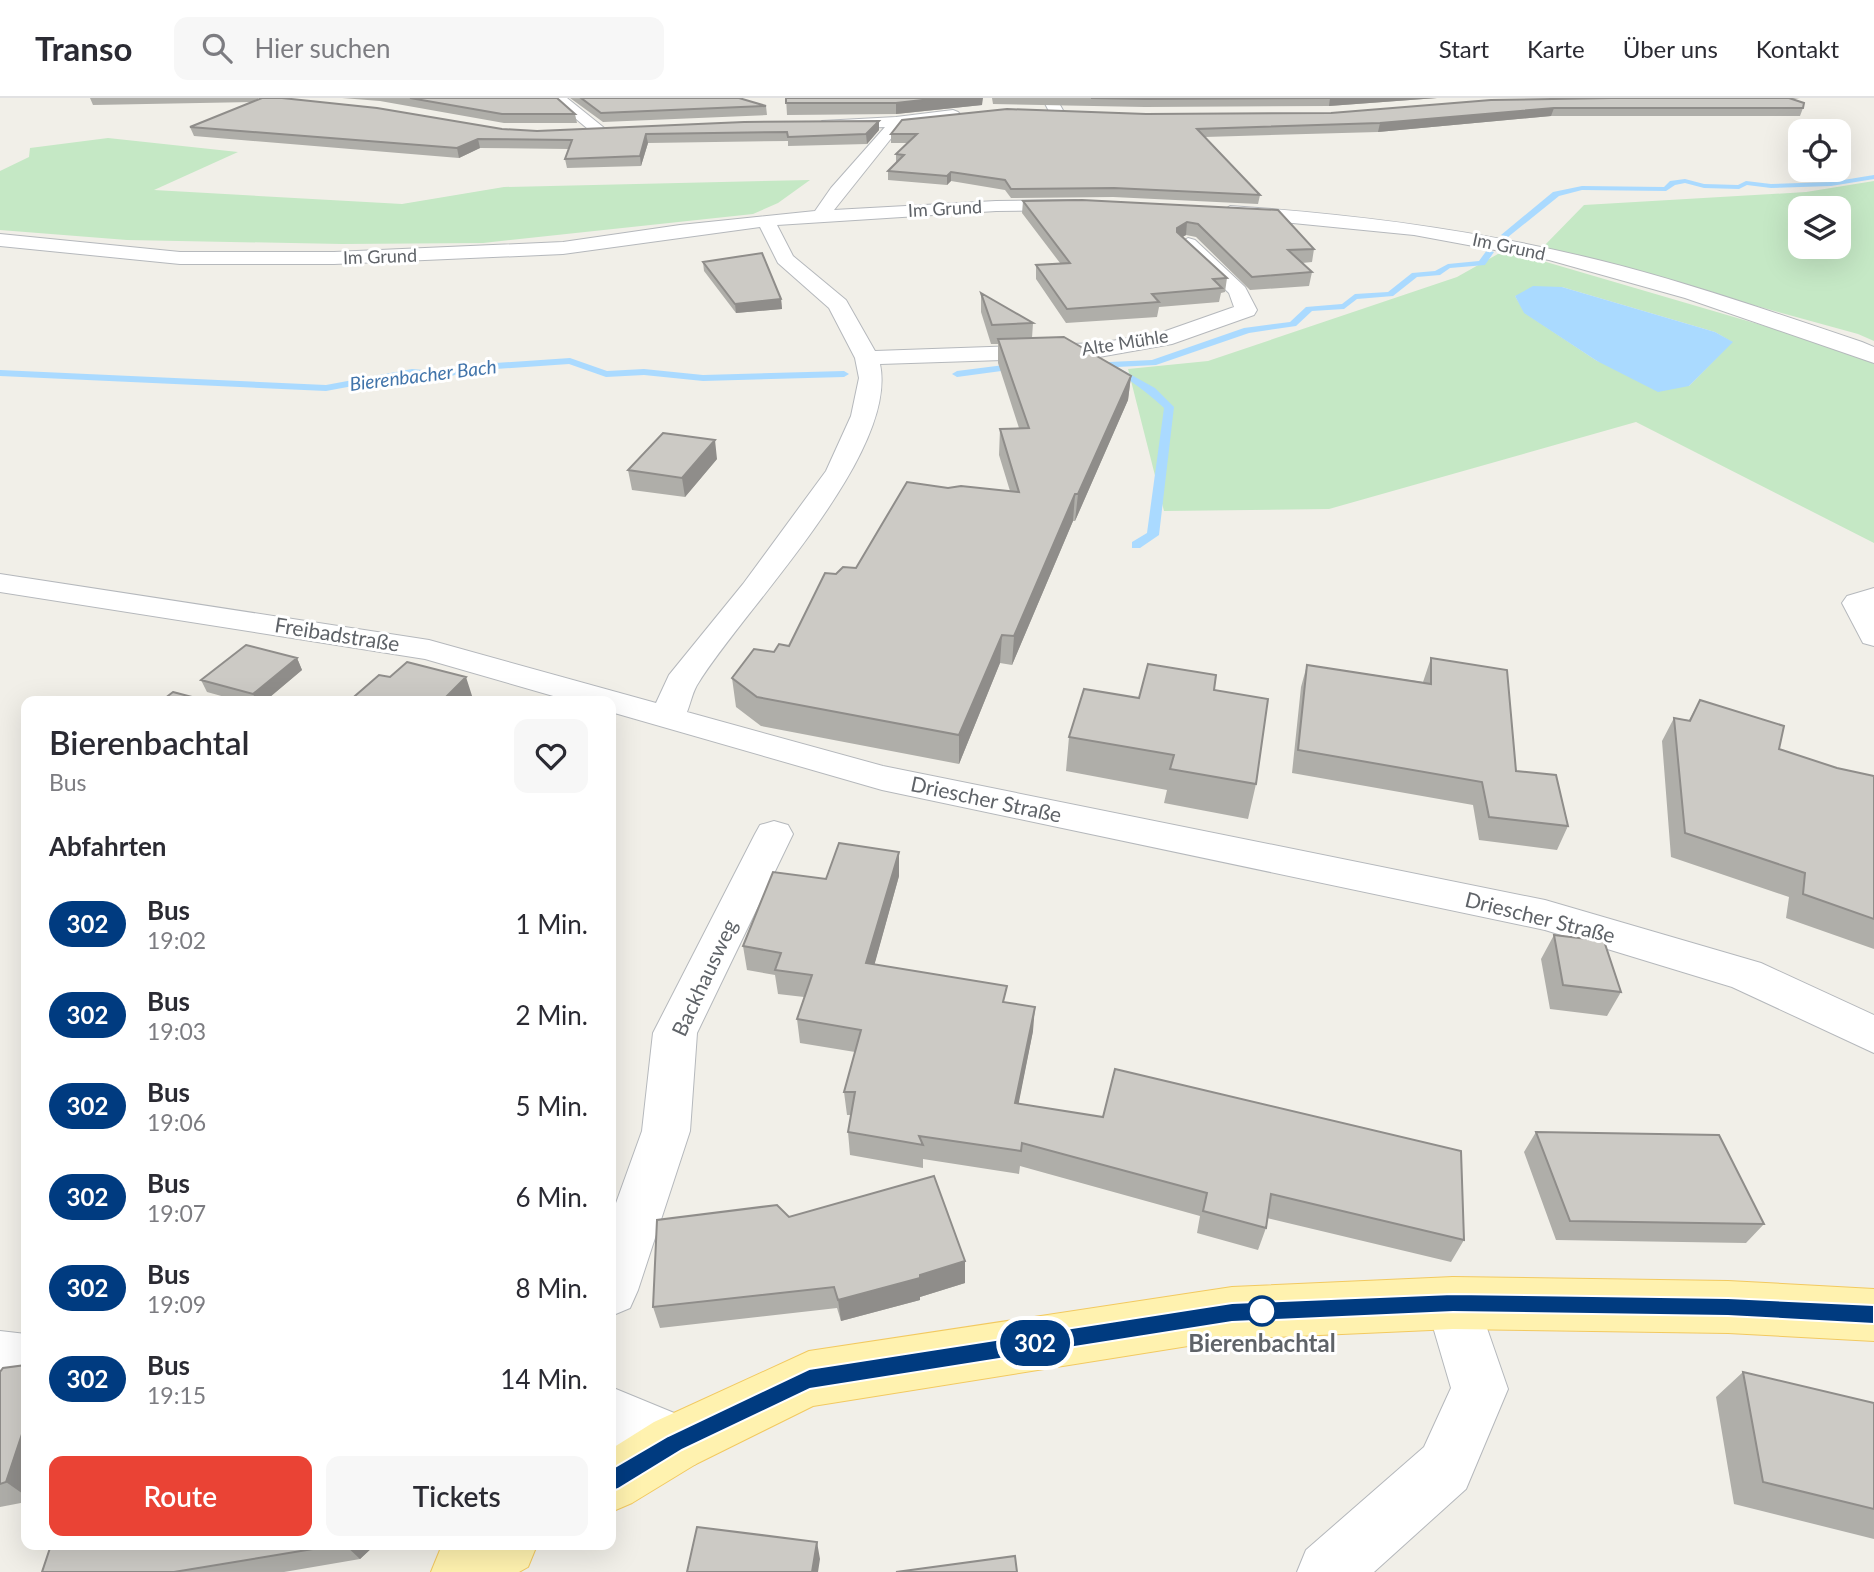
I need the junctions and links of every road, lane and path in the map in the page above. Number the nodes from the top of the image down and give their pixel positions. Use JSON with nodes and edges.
{"nodes":[{"id":1,"x":558,"y":98,"type":"edge"},
{"id":2,"x":968,"y":114,"type":"edge"},
{"id":3,"x":896,"y":122,"type":"junction"},
{"id":4,"x":810,"y":124,"type":"edge"},
{"id":5,"x":575,"y":131,"type":"edge"},
{"id":6,"x":1095,"y":205,"type":"edge"},
{"id":7,"x":1207,"y":211,"type":"edge"},
{"id":8,"x":821,"y":217,"type":"junction"},
{"id":9,"x":766,"y":220,"type":"junction"},
{"id":10,"x":0,"y":240,"type":"edge"},
{"id":11,"x":1187,"y":243,"type":"edge"},
{"id":12,"x":1874,"y":356,"type":"edge"},
{"id":13,"x":867,"y":358,"type":"junction"},
{"id":14,"x":0,"y":583,"type":"edge"},
{"id":15,"x":1874,"y":597,"type":"edge"},
{"id":16,"x":1874,"y":636,"type":"edge"},
{"id":17,"x":593,"y":696,"type":"edge"},
{"id":18,"x":616,"y":702,"type":"edge"},
{"id":19,"x":668,"y":717,"type":"junction"},
{"id":20,"x":774,"y":834,"type":"dead end"},
{"id":21,"x":1874,"y":1035,"type":"edge"},
{"id":22,"x":616,"y":1276,"type":"edge"},
{"id":23,"x":1453,"y":1303,"type":"junction"},
{"id":24,"x":1874,"y":1315,"type":"edge"},
{"id":25,"x":0,"y":1359,"type":"edge"},
{"id":26,"x":21,"y":1361,"type":"edge"},
{"id":27,"x":616,"y":1418,"type":"edge"},
{"id":28,"x":675,"y":1443,"type":"junction"},
{"id":29,"x":616,"y":1479,"type":"edge"},
{"id":30,"x":498,"y":1550,"type":"edge"},
{"id":31,"x":462,"y":1572,"type":"edge"},
{"id":32,"x":1328,"y":1572,"type":"edge"}],
"edges":[{"from":1,"to":5,"type":"street"},
{"from":2,"to":3,"type":"street"},
{"from":3,"to":4,"type":"street"},
{"from":3,"to":8,"type":"street"},
{"from":6,"to":8,"type":"street","name":"Im Grund"},
{"from":7,"to":12,"type":"street","name":"Im Grund"},
{"from":8,"to":9,"type":"street","name":"Im Grund"},
{"from":9,"to":10,"type":"street","name":"Im Grund"},
{"from":9,"to":13,"type":"street"},
{"from":11,"to":13,"type":"street","name":"Alte Mühle"},
{"from":13,"to":19,"type":"street"},
{"from":14,"to":17,"type":"street","name":"Freibadstraße"},
{"from":15,"to":16,"type":"street"},
{"from":18,"to":19,"type":"street","name":"Freibadstraße"},
{"from":19,"to":21,"type":"street","name":"Driescher Straße"},
{"from":20,"to":22,"type":"street","name":"Backhausweg"},
{"from":23,"to":24,"type":"main road"},
{"from":23,"to":28,"type":"main road"},
{"from":23,"to":32,"type":"street"},
{"from":25,"to":26,"type":"street"},
{"from":27,"to":28,"type":"street"},
{"from":28,"to":29,"type":"main road"},
{"from":30,"to":31,"type":"main road"}]}
